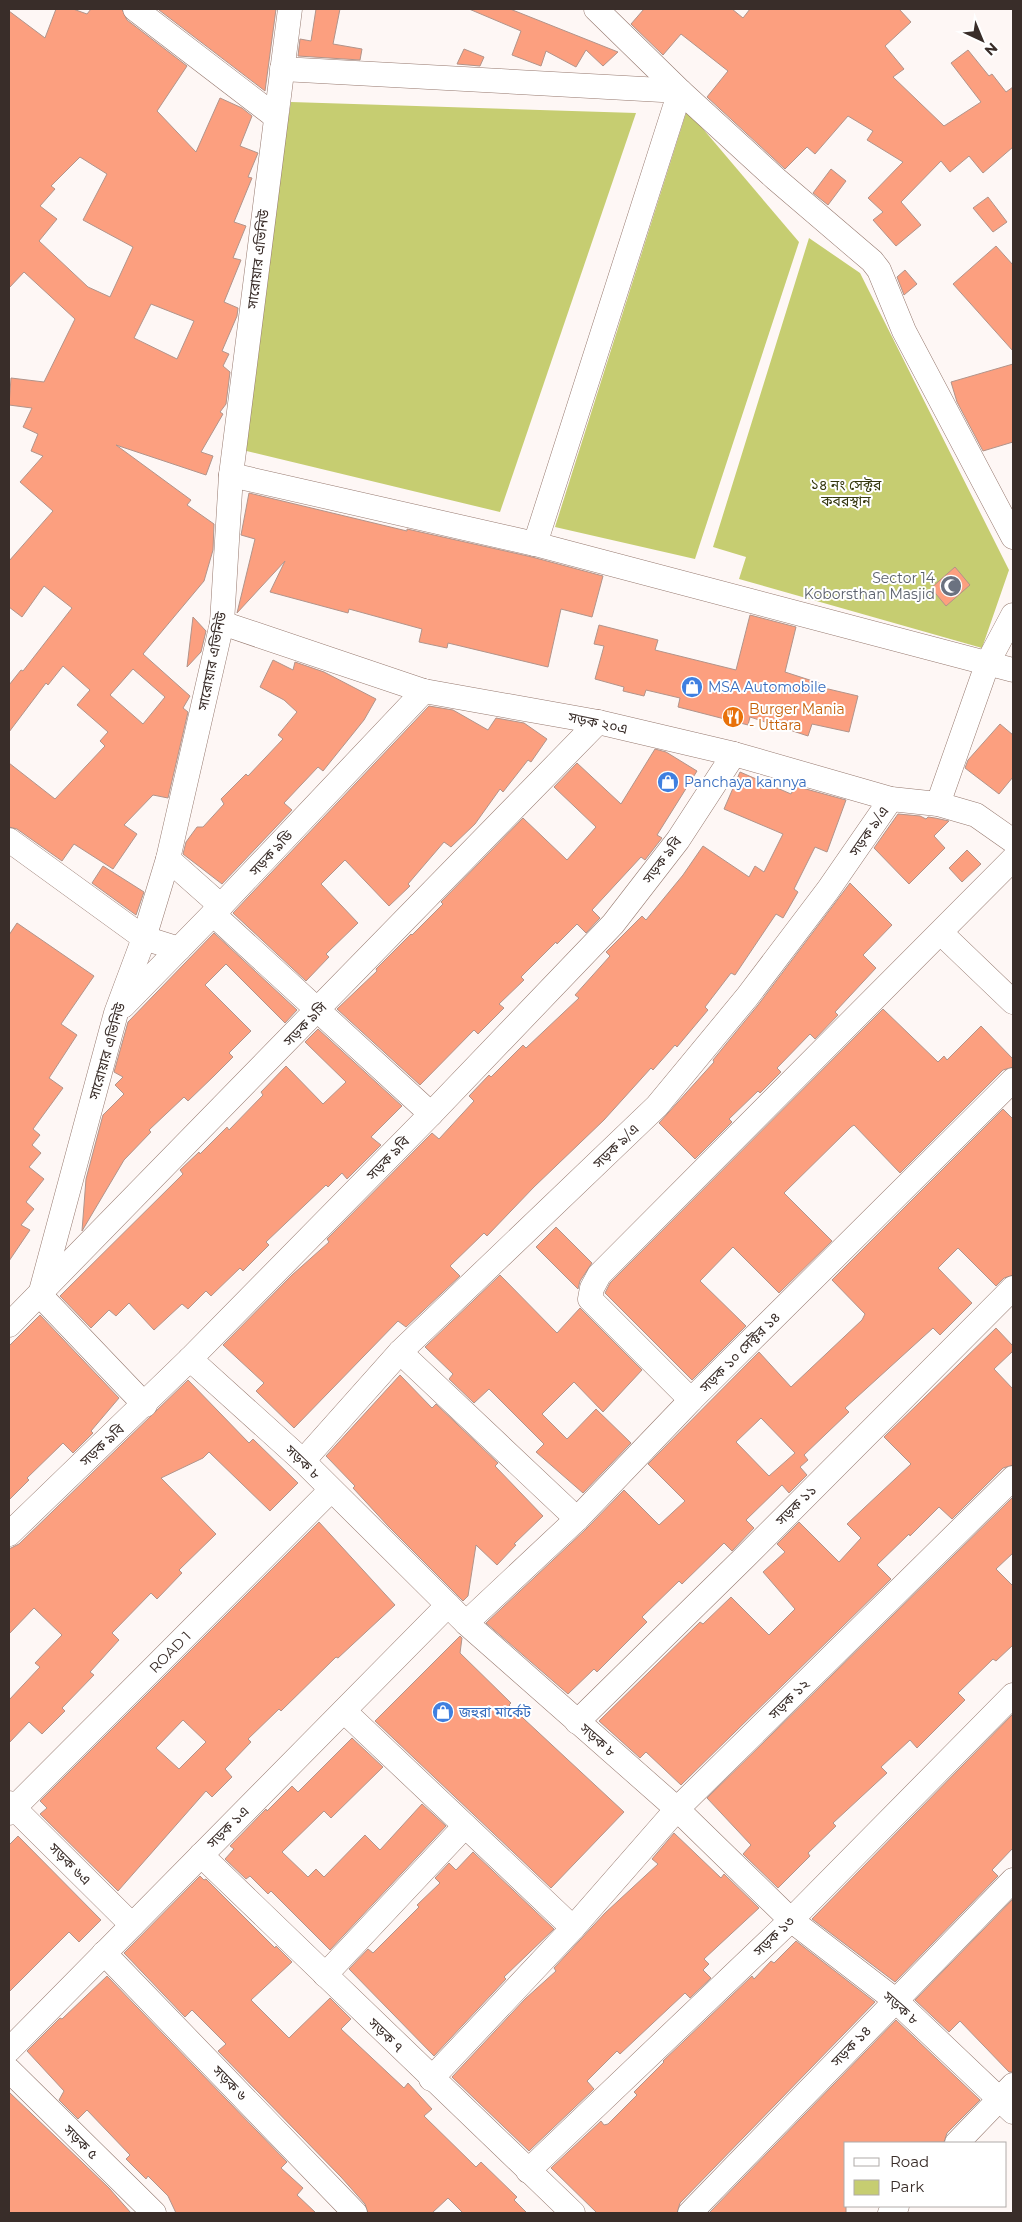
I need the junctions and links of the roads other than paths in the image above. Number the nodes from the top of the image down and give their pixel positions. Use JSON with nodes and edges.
{"nodes":[{"id":1,"x":135,"y":9,"type":"edge"},
{"id":2,"x":290,"y":9,"type":"edge"},
{"id":3,"x":596,"y":9,"type":"edge"},
{"id":4,"x":282,"y":69,"type":"junction"},
{"id":5,"x":680,"y":91,"type":"junction"},
{"id":6,"x":276,"y":118,"type":"junction"},
{"id":7,"x":231,"y":475,"type":"junction"},
{"id":8,"x":1013,"y":537,"type":"edge"},
{"id":9,"x":536,"y":544,"type":"junction"},
{"id":10,"x":1013,"y":615,"type":"edge"},
{"id":11,"x":222,"y":623,"type":"junction"},
{"id":12,"x":988,"y":662,"type":"junction"},
{"id":13,"x":1013,"y":670,"type":"edge"},
{"id":14,"x":424,"y":691,"type":"junction"},
{"id":15,"x":598,"y":722,"type":"junction"},
{"id":16,"x":734,"y":754,"type":"junction"},
{"id":17,"x":891,"y":799,"type":"junction"},
{"id":18,"x":938,"y":804,"type":"junction"},
{"id":19,"x":9,"y":840,"type":"edge"},
{"id":20,"x":1013,"y":841,"type":"edge"},
{"id":21,"x":1013,"y":859,"type":"edge"},
{"id":22,"x":168,"y":860,"type":"junction"},
{"id":23,"x":217,"y":910,"type":"junction"},
{"id":24,"x":941,"y":933,"type":"junction"},
{"id":25,"x":144,"y":938,"type":"junction"},
{"id":26,"x":179,"y":950,"type":"junction"},
{"id":27,"x":1013,"y":1002,"type":"edge"},
{"id":28,"x":319,"y":1010,"type":"junction"},
{"id":29,"x":116,"y":1013,"type":"junction"},
{"id":30,"x":1013,"y":1080,"type":"edge"},
{"id":31,"x":431,"y":1114,"type":"junction"},
{"id":32,"x":1013,"y":1288,"type":"edge"},
{"id":33,"x":40,"y":1295,"type":"junction"},
{"id":34,"x":9,"y":1325,"type":"edge"},
{"id":35,"x":400,"y":1352,"type":"junction"},
{"id":36,"x":190,"y":1359,"type":"junction"},
{"id":37,"x":691,"y":1400,"type":"junction"},
{"id":38,"x":145,"y":1405,"type":"junction"},
{"id":39,"x":303,"y":1461,"type":"junction"},
{"id":40,"x":1013,"y":1478,"type":"edge"},
{"id":41,"x":331,"y":1490,"type":"junction"},
{"id":42,"x":577,"y":1519,"type":"junction"},
{"id":43,"x":9,"y":1534,"type":"edge"},
{"id":44,"x":448,"y":1605,"type":"junction"},
{"id":45,"x":466,"y":1623,"type":"junction"},
{"id":46,"x":1013,"y":1695,"type":"edge"},
{"id":47,"x":344,"y":1711,"type":"junction"},
{"id":48,"x":577,"y":1722,"type":"junction"},
{"id":49,"x":10,"y":1808,"type":"edge"},
{"id":50,"x":677,"y":1809,"type":"junction"},
{"id":51,"x":464,"y":1826,"type":"junction"},
{"id":52,"x":201,"y":1855,"type":"junction"},
{"id":53,"x":1013,"y":1880,"type":"edge"},
{"id":54,"x":791,"y":1920,"type":"junction"},
{"id":55,"x":132,"y":1925,"type":"junction"},
{"id":56,"x":573,"y":1928,"type":"junction"},
{"id":57,"x":104,"y":1953,"type":"junction"},
{"id":58,"x":325,"y":1975,"type":"junction"},
{"id":59,"x":895,"y":2000,"type":"junction"},
{"id":60,"x":9,"y":2050,"type":"edge"},
{"id":61,"x":9,"y":2070,"type":"edge"},
{"id":62,"x":431,"y":2079,"type":"junction"},
{"id":63,"x":1009,"y":2099,"type":"edge"},
{"id":64,"x":958,"y":2142,"type":"edge"},
{"id":65,"x":528,"y":2170,"type":"junction"},
{"id":66,"x":154,"y":2213,"type":"edge"},
{"id":67,"x":355,"y":2213,"type":"edge"},
{"id":68,"x":573,"y":2213,"type":"edge"},
{"id":69,"x":690,"y":2213,"type":"edge"}],
"edges":[{"from":1,"to":6,"type":"street"},
{"from":2,"to":4,"type":"street","name":"সারোয়ার এভিনিউ"},
{"from":3,"to":5,"type":"street"},
{"from":4,"to":5,"type":"street"},
{"from":4,"to":6,"type":"street","name":"সারোয়ার এভিনিউ"},
{"from":5,"to":8,"type":"street"},
{"from":5,"to":9,"type":"street"},
{"from":6,"to":7,"type":"street","name":"সারোয়ার এভিনিউ"},
{"from":7,"to":9,"type":"street"},
{"from":7,"to":11,"type":"street","name":"সারোয়ার এভিনিউ"},
{"from":9,"to":12,"type":"street"},
{"from":10,"to":12,"type":"street"},
{"from":11,"to":14,"type":"street","name":"সড়ক ২০এ"},
{"from":11,"to":22,"type":"street","name":"সারোয়ার এভিনিউ"},
{"from":12,"to":13,"type":"street"},
{"from":12,"to":18,"type":"street"},
{"from":14,"to":15,"type":"street","name":"সড়ক ২০এ"},
{"from":14,"to":23,"type":"street","name":"সড়ক ৯ডি"},
{"from":15,"to":16,"type":"street","name":"সড়ক ২০এ"},
{"from":15,"to":28,"type":"street","name":"সড়ক ৯সি"},
{"from":16,"to":17,"type":"street","name":"সড়ক ২০এ"},
{"from":16,"to":31,"type":"street","name":"সড়ক ৯বি"},
{"from":17,"to":18,"type":"street","name":"সড়ক ২০এ"},
{"from":17,"to":35,"type":"street","name":"সড়ক ৯/এ"},
{"from":18,"to":20,"type":"street","name":"সড়ক ২০এ"},
{"from":19,"to":25,"type":"street"},
{"from":21,"to":24,"type":"street"},
{"from":22,"to":23,"type":"street"},
{"from":22,"to":25,"type":"street","name":"সারোয়ার এভিনিউ"},
{"from":23,"to":26,"type":"street","name":"সড়ক ৯ডি"},
{"from":23,"to":28,"type":"street"},
{"from":24,"to":27,"type":"street"},
{"from":24,"to":37,"type":"street"},
{"from":25,"to":26,"type":"street"},
{"from":25,"to":29,"type":"street","name":"সারোয়ার এভিনিউ"},
{"from":26,"to":29,"type":"street","name":"সড়ক ৯ডি"},
{"from":28,"to":31,"type":"street"},
{"from":28,"to":33,"type":"street","name":"সড়ক ৯সি"},
{"from":29,"to":33,"type":"street","name":"সারোয়ার এভিনিউ"},
{"from":30,"to":37,"type":"street","name":"সড়ক ১০ সেক্টর ১৪"},
{"from":31,"to":36,"type":"street","name":"সড়ক ৯বি"},
{"from":32,"to":48,"type":"street","name":"সড়ক ১১"},
{"from":33,"to":34,"type":"street","name":"সড়ক ৯সি"},
{"from":33,"to":38,"type":"street"},
{"from":35,"to":39,"type":"street","name":"সড়ক ৯/এ"},
{"from":35,"to":42,"type":"street"},
{"from":36,"to":38,"type":"street","name":"সড়ক ৯বি"},
{"from":36,"to":39,"type":"street","name":"সড়ক ৮"},
{"from":37,"to":42,"type":"street","name":"সড়ক ১০ সেক্টর ১৪"},
{"from":38,"to":43,"type":"street","name":"সড়ক ৯বি"},
{"from":39,"to":41,"type":"street","name":"সড়ক ৮"},
{"from":40,"to":50,"type":"street","name":"সড়ক ১২"},
{"from":41,"to":44,"type":"street","name":"সড়ক ৮"},
{"from":41,"to":49,"type":"street","name":"ROAD 1"},
{"from":42,"to":45,"type":"street","name":"সড়ক ১০ সেক্টর ১৪"},
{"from":44,"to":45,"type":"street","name":"সড়ক ৮"},
{"from":44,"to":47,"type":"street","name":"সড়ক ১এ"},
{"from":45,"to":48,"type":"street","name":"সড়ক ৮"},
{"from":46,"to":54,"type":"street","name":"সড়ক ১৩"},
{"from":47,"to":51,"type":"street"},
{"from":47,"to":52,"type":"street","name":"সড়ক ১এ"},
{"from":48,"to":50,"type":"street","name":"সড়ক ৮"},
{"from":49,"to":55,"type":"street","name":"সড়ক ৬এ"},
{"from":50,"to":54,"type":"street","name":"সড়ক ৮"},
{"from":50,"to":56,"type":"street","name":"সড়ক ১২"},
{"from":51,"to":56,"type":"street"},
{"from":51,"to":58,"type":"street"},
{"from":52,"to":55,"type":"street","name":"সড়ক ১এ"},
{"from":52,"to":58,"type":"street","name":"সড়ক ৭"},
{"from":53,"to":59,"type":"street","name":"সড়ক ১৪"},
{"from":54,"to":59,"type":"street","name":"সড়ক ৮"},
{"from":54,"to":65,"type":"street","name":"সড়ক ১৩"},
{"from":55,"to":57,"type":"street","name":"সড়ক ১এ"},
{"from":56,"to":62,"type":"street","name":"সড়ক ১২"},
{"from":57,"to":60,"type":"street","name":"সড়ক ১এ"},
{"from":57,"to":67,"type":"street","name":"সড়ক ৬"},
{"from":58,"to":62,"type":"street","name":"সড়ক ৭"},
{"from":59,"to":63,"type":"street","name":"সড়ক ৮"},
{"from":59,"to":69,"type":"street","name":"সড়ক ১৪"},
{"from":61,"to":66,"type":"street","name":"সড়ক ৫"},
{"from":62,"to":65,"type":"street","name":"সড়ক ৭"},
{"from":63,"to":64,"type":"street"},
{"from":65,"to":68,"type":"street","name":"সড়ক ৭"}]}
